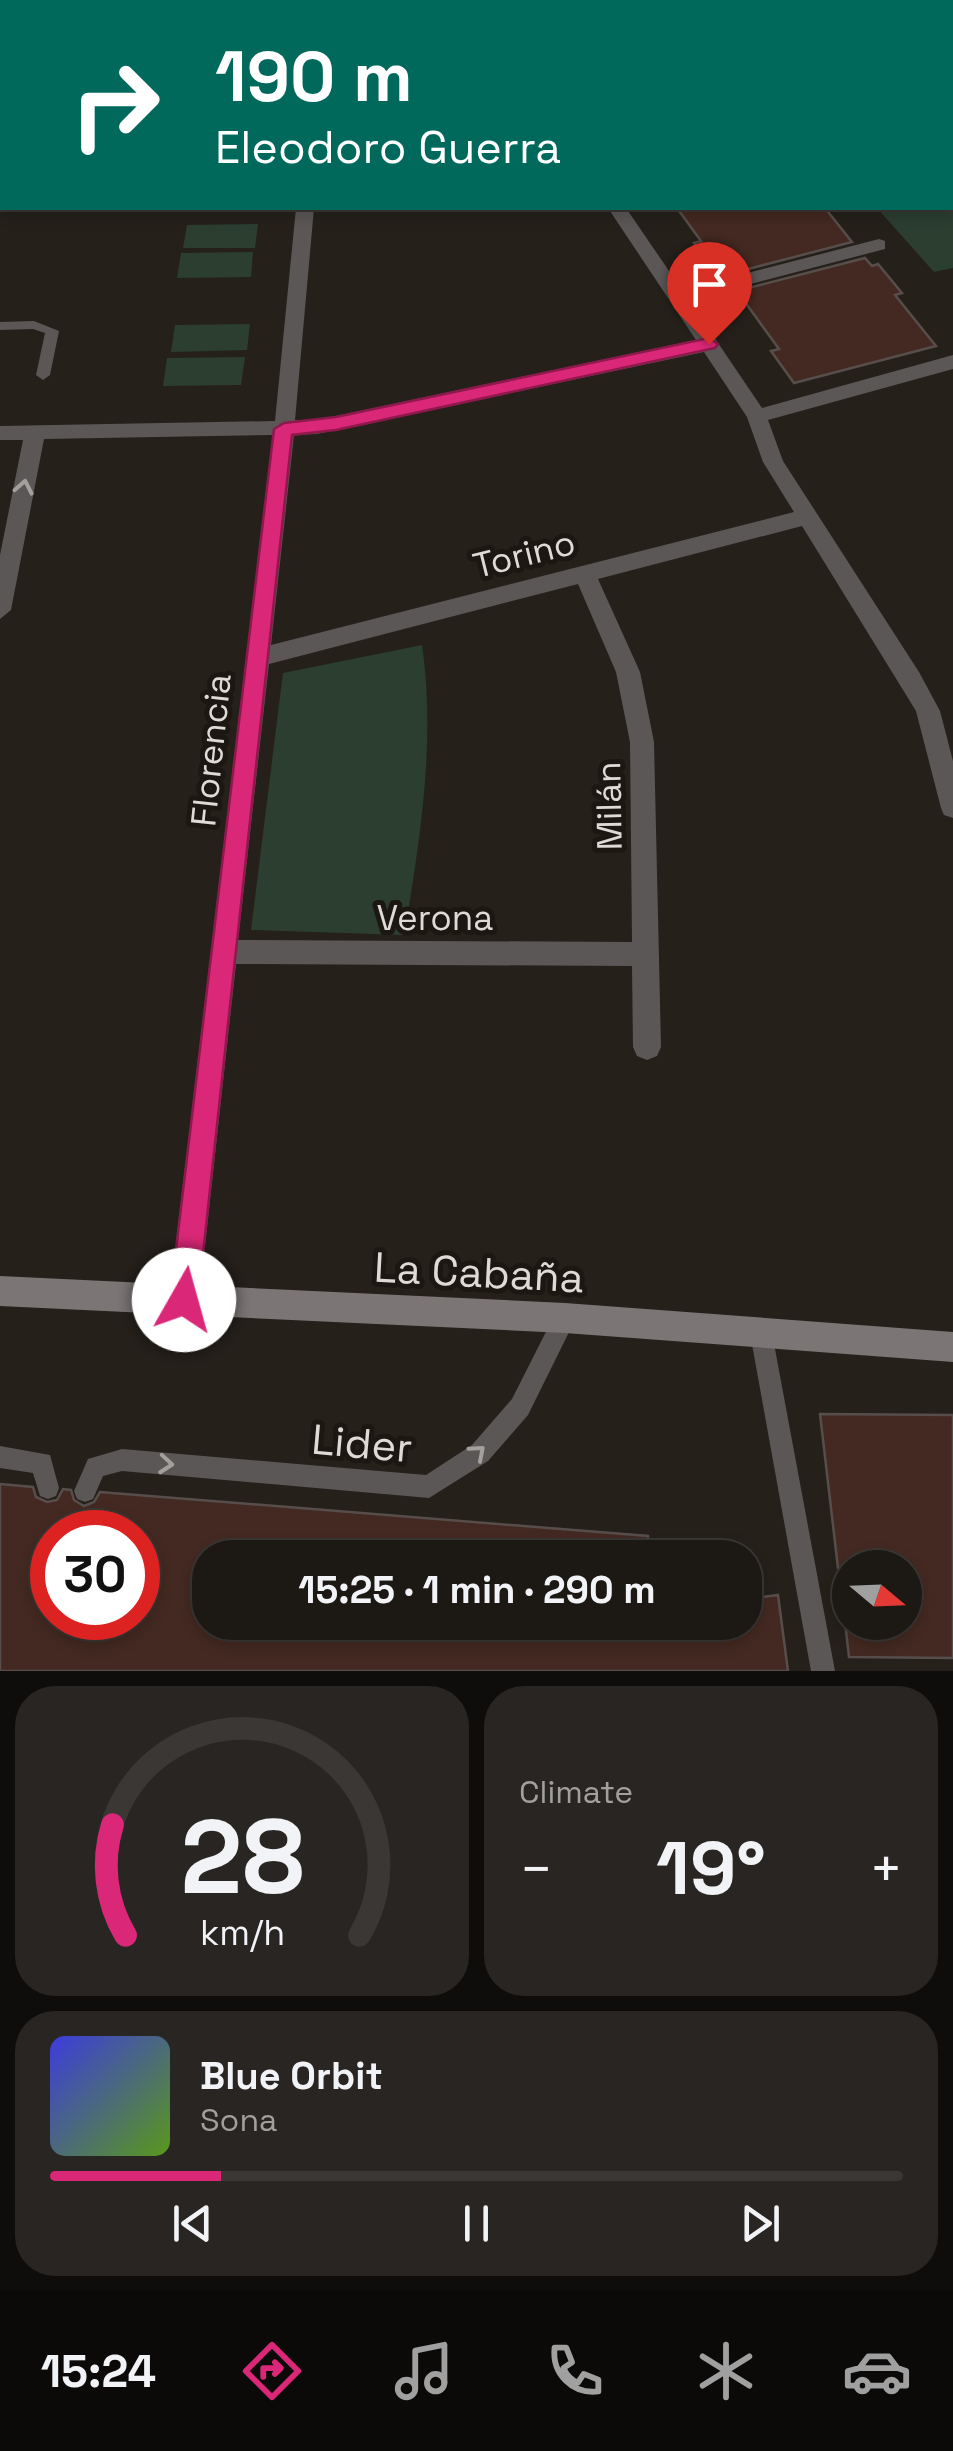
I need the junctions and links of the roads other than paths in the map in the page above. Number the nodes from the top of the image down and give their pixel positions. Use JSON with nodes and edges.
{"nodes":[{"id":1,"x":305,"y":210,"type":"edge"},
{"id":2,"x":619,"y":210,"type":"edge"},
{"id":3,"x":879,"y":244,"type":"dead end"},
{"id":4,"x":677,"y":297,"type":"junction"},
{"id":5,"x":0,"y":326,"type":"edge"},
{"id":6,"x":709,"y":344,"type":"junction"},
{"id":7,"x":953,"y":362,"type":"edge"},
{"id":8,"x":42,"y":375,"type":"dead end"},
{"id":9,"x":758,"y":416,"type":"junction"},
{"id":10,"x":284,"y":429,"type":"junction"},
{"id":11,"x":0,"y":432,"type":"edge"},
{"id":12,"x":36,"y":432,"type":"junction"},
{"id":13,"x":809,"y":516,"type":"junction"},
{"id":14,"x":584,"y":575,"type":"junction"},
{"id":15,"x":0,"y":610,"type":"edge"},
{"id":16,"x":256,"y":658,"type":"junction"},
{"id":17,"x":953,"y":808,"type":"edge"},
{"id":18,"x":224,"y":952,"type":"junction"},
{"id":19,"x":645,"y":954,"type":"junction"},
{"id":20,"x":647,"y":1047,"type":"dead end"},
{"id":21,"x":0,"y":1291,"type":"edge"},
{"id":22,"x":184,"y":1300,"type":"junction"},
{"id":23,"x":565,"y":1318,"type":"junction"},
{"id":24,"x":761,"y":1333,"type":"junction"},
{"id":25,"x":953,"y":1347,"type":"edge"},
{"id":26,"x":0,"y":1457,"type":"edge"},
{"id":27,"x":48,"y":1488,"type":"dead end"},
{"id":28,"x":85,"y":1491,"type":"dead end"},
{"id":29,"x":822,"y":1671,"type":"edge"}],
"edges":[{"from":1,"to":10,"type":"street","name":"Florencia"},
{"from":2,"to":4,"type":"street"},
{"from":3,"to":4,"type":"street"},
{"from":4,"to":6,"type":"street"},
{"from":5,"to":8,"type":"lane"},
{"from":6,"to":9,"type":"street"},
{"from":6,"to":10,"type":"street"},
{"from":7,"to":9,"type":"street"},
{"from":9,"to":13,"type":"street"},
{"from":10,"to":12,"type":"street"},
{"from":10,"to":16,"type":"street","name":"Florencia"},
{"from":11,"to":12,"type":"street"},
{"from":15,"to":12,"type":"street","one_way":true},
{"from":13,"to":14,"type":"street","name":"Torino"},
{"from":13,"to":17,"type":"street"},
{"from":14,"to":16,"type":"street","name":"Torino"},
{"from":14,"to":19,"type":"street","name":"Milán"},
{"from":16,"to":18,"type":"street","name":"Florencia"},
{"from":18,"to":19,"type":"street","name":"Verona"},
{"from":18,"to":22,"type":"street","name":"Florencia"},
{"from":19,"to":20,"type":"street","name":"Milán"},
{"from":21,"to":22,"type":"street","name":"La Cabaña"},
{"from":22,"to":23,"type":"street","name":"La Cabaña"},
{"from":23,"to":24,"type":"street","name":"La Cabaña"},
{"from":28,"to":23,"type":"lane","name":"Lider","one_way":true},
{"from":24,"to":25,"type":"street","name":"La Cabaña"},
{"from":24,"to":29,"type":"lane"},
{"from":26,"to":27,"type":"lane"}]}
